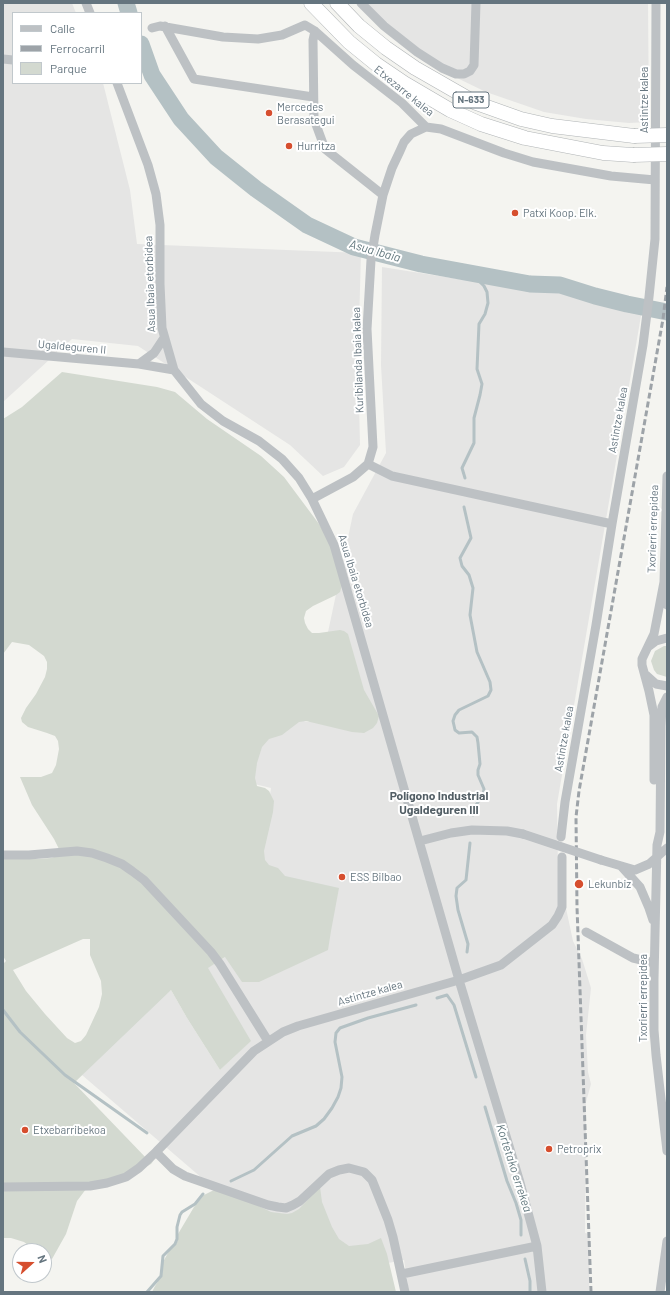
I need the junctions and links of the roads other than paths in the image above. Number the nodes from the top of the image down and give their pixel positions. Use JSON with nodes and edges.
{"nodes":[{"id":1,"x":311,"y":3,"type":"edge"},
{"id":2,"x":337,"y":3,"type":"edge"},
{"id":3,"x":361,"y":3,"type":"edge"},
{"id":4,"x":476,"y":3,"type":"edge"},
{"id":5,"x":656,"y":3,"type":"edge"},
{"id":6,"x":164,"y":26,"type":"junction"},
{"id":7,"x":152,"y":28,"type":"dead end"},
{"id":8,"x":315,"y":31,"type":"junction"},
{"id":9,"x":117,"y":84,"type":"edge"},
{"id":10,"x":314,"y":97,"type":"junction"},
{"id":11,"x":426,"y":126,"type":"junction"},
{"id":12,"x":667,"y":135,"type":"edge"},
{"id":13,"x":667,"y":154,"type":"edge"},
{"id":14,"x":655,"y":180,"type":"junction"},
{"id":15,"x":383,"y":195,"type":"junction"},
{"id":16,"x":164,"y":338,"type":"junction"},
{"id":17,"x":3,"y":352,"type":"edge"},
{"id":18,"x":139,"y":364,"type":"junction"},
{"id":19,"x":174,"y":370,"type":"junction"},
{"id":20,"x":368,"y":464,"type":"junction"},
{"id":21,"x":667,"y":476,"type":"edge"},
{"id":22,"x":312,"y":499,"type":"junction"},
{"id":23,"x":666,"y":516,"type":"edge"},
{"id":24,"x":612,"y":524,"type":"junction"},
{"id":25,"x":664,"y":582,"type":"junction"},
{"id":26,"x":667,"y":605,"type":"edge"},
{"id":27,"x":667,"y":638,"type":"edge"},
{"id":28,"x":647,"y":648,"type":"junction"},
{"id":29,"x":646,"y":675,"type":"junction"},
{"id":30,"x":667,"y":686,"type":"edge"},
{"id":31,"x":667,"y":697,"type":"edge"},
{"id":32,"x":661,"y":726,"type":"junction"},
{"id":33,"x":667,"y":734,"type":"edge"},
{"id":34,"x":667,"y":824,"type":"edge"},
{"id":35,"x":660,"y":832,"type":"junction"},
{"id":36,"x":561,"y":837,"type":"dead end"},
{"id":37,"x":420,"y":841,"type":"junction"},
{"id":38,"x":657,"y":845,"type":"junction"},
{"id":39,"x":667,"y":848,"type":"edge"},
{"id":40,"x":3,"y":856,"type":"edge"},
{"id":41,"x":562,"y":856,"type":"dead end"},
{"id":42,"x":657,"y":858,"type":"junction"},
{"id":43,"x":620,"y":865,"type":"junction"},
{"id":44,"x":655,"y":930,"type":"junction"},
{"id":45,"x":586,"y":932,"type":"dead end"},
{"id":46,"x":654,"y":963,"type":"junction"},
{"id":47,"x":459,"y":980,"type":"junction"},
{"id":48,"x":268,"y":1041,"type":"junction"},
{"id":49,"x":667,"y":1151,"type":"edge"},
{"id":50,"x":156,"y":1152,"type":"junction"},
{"id":51,"x":3,"y":1186,"type":"edge"},
{"id":52,"x":667,"y":1241,"type":"edge"},
{"id":53,"x":537,"y":1246,"type":"junction"},
{"id":54,"x":402,"y":1274,"type":"junction"},
{"id":55,"x":405,"y":1292,"type":"edge"},
{"id":56,"x":542,"y":1292,"type":"edge"},
{"id":57,"x":660,"y":1292,"type":"edge"}],
"edges":[{"from":1,"to":13,"type":"highway","number":"N-633","bridge":true},
{"from":2,"to":12,"type":"highway","number":"N-633","bridge":true},
{"from":3,"to":4,"type":"street"},
{"from":5,"to":14,"type":"street","name":"Astintze kalea"},
{"from":6,"to":7,"type":"street"},
{"from":6,"to":8,"type":"street"},
{"from":6,"to":10,"type":"street"},
{"from":8,"to":10,"type":"street"},
{"from":8,"to":11,"type":"street","name":"Etxezarre kalea"},
{"from":9,"to":16,"type":"street","name":"Asua Ibaia etorbidea"},
{"from":10,"to":15,"type":"street"},
{"from":11,"to":14,"type":"street","name":"Etxezarre kalea"},
{"from":11,"to":15,"type":"street","name":"Kuribilanda Ibaia kalea"},
{"from":14,"to":24,"type":"street","name":"Astintze kalea"},
{"from":15,"to":20,"type":"street","name":"Kuribilanda Ibaia kalea"},
{"from":16,"to":18,"type":"street"},
{"from":16,"to":19,"type":"street","name":"Asua Ibaia etorbidea"},
{"from":17,"to":18,"type":"street","name":"Ugaldeguren II"},
{"from":18,"to":19,"type":"street","name":"Ugaldeguren II"},
{"from":19,"to":22,"type":"street","name":"Asua Ibaia etorbidea"},
{"from":20,"to":22,"type":"street"},
{"from":20,"to":24,"type":"street"},
{"from":21,"to":23,"type":"street","name":"Txorierri errepidea"},
{"from":22,"to":37,"type":"street","name":"Asua Ibaia etorbidea"},
{"from":23,"to":25,"type":"street","name":"Txorierri errepidea"},
{"from":24,"to":36,"type":"street","name":"Astintze kalea"},
{"from":25,"to":26,"type":"street","name":"Txorierri errepidea"},
{"from":25,"to":28,"type":"street","name":"Txorierri errepidea"},
{"from":27,"to":28,"type":"street"},
{"from":28,"to":29,"type":"street","name":"Txorierri errepidea"},
{"from":29,"to":30,"type":"street"},
{"from":29,"to":38,"type":"street","name":"Txorierri errepidea"},
{"from":31,"to":32,"type":"street","name":"Txorierri errepidea"},
{"from":32,"to":33,"type":"street"},
{"from":32,"to":35,"type":"street","name":"Txorierri errepidea"},
{"from":34,"to":35,"type":"street"},
{"from":35,"to":38,"type":"street","name":"Txorierri errepidea"},
{"from":37,"to":43,"type":"street","bridge":true},
{"from":37,"to":47,"type":"street","name":"Asua Ibaia etorbidea"},
{"from":38,"to":42,"type":"street","name":"Txorierri errepidea"},
{"from":39,"to":42,"type":"street"},
{"from":40,"to":48,"type":"street"},
{"from":41,"to":47,"type":"street","name":"Astintze kalea"},
{"from":42,"to":43,"type":"street"},
{"from":42,"to":44,"type":"street","name":"Txorierri errepidea"},
{"from":43,"to":44,"type":"street"},
{"from":44,"to":46,"type":"street","name":"Txorierri errepidea"},
{"from":45,"to":46,"type":"street"},
{"from":46,"to":49,"type":"street","name":"Txorierri errepidea"},
{"from":47,"to":48,"type":"street","name":"Astintze kalea"},
{"from":47,"to":53,"type":"street","name":"Asua Ibaia etorbidea"},
{"from":48,"to":50,"type":"street","name":"Astintze kalea"},
{"from":50,"to":51,"type":"street","name":"Astintze kalea"},
{"from":50,"to":54,"type":"street"},
{"from":52,"to":57,"type":"street"},
{"from":53,"to":54,"type":"street"},
{"from":53,"to":56,"type":"street","name":"Asua Ibaia etorbidea"},
{"from":54,"to":55,"type":"street"}]}
